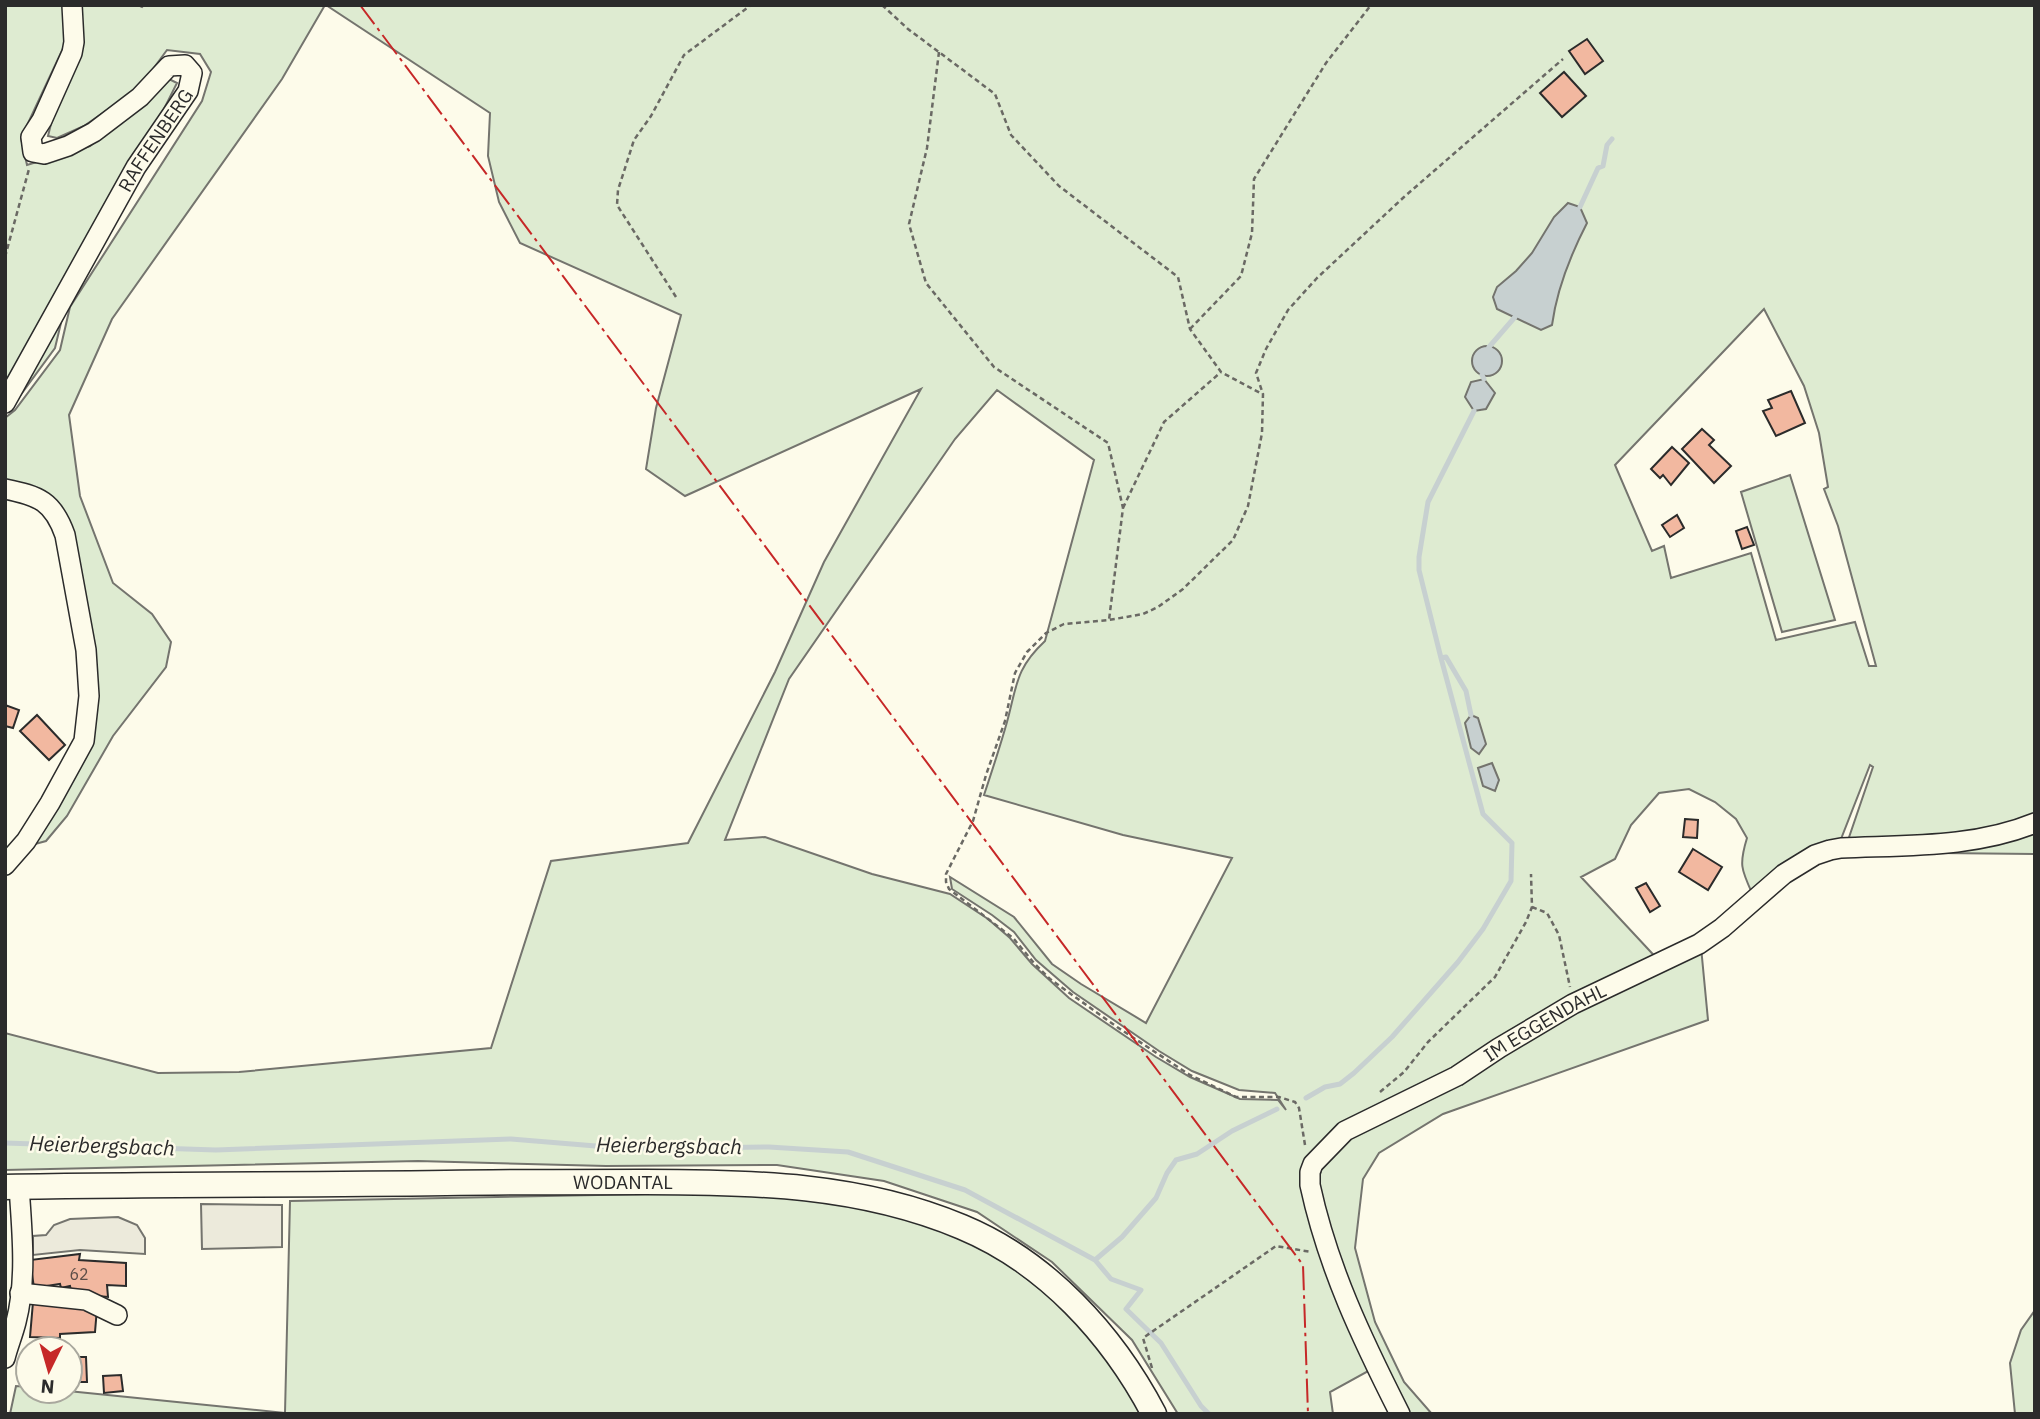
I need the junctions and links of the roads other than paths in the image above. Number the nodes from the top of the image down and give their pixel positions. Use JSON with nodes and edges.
{"nodes":[{"id":1,"x":72,"y":5,"type":"edge"},
{"id":2,"x":5,"y":403,"type":"edge"},
{"id":3,"x":5,"y":489,"type":"edge"},
{"id":4,"x":2035,"y":823,"type":"edge"},
{"id":5,"x":5,"y":865,"type":"edge"},
{"id":6,"x":12,"y":1187,"type":"edge"},
{"id":7,"x":20,"y":1293,"type":"junction"},
{"id":8,"x":117,"y":1315,"type":"dead end"},
{"id":9,"x":5,"y":1358,"type":"edge"},
{"id":10,"x":1154,"y":1414,"type":"edge"},
{"id":11,"x":1400,"y":1414,"type":"edge"}],
"edges":[{"from":1,"to":2,"type":"street","name":"RAFFENBERG"},
{"from":3,"to":5,"type":"street"},
{"from":4,"to":11,"type":"street","name":"IM EGGENDAHL"},
{"from":6,"to":7,"type":"street"},
{"from":6,"to":10,"type":"main road","name":"WODANTAL"},
{"from":7,"to":8,"type":"street"},
{"from":7,"to":9,"type":"street"}]}
